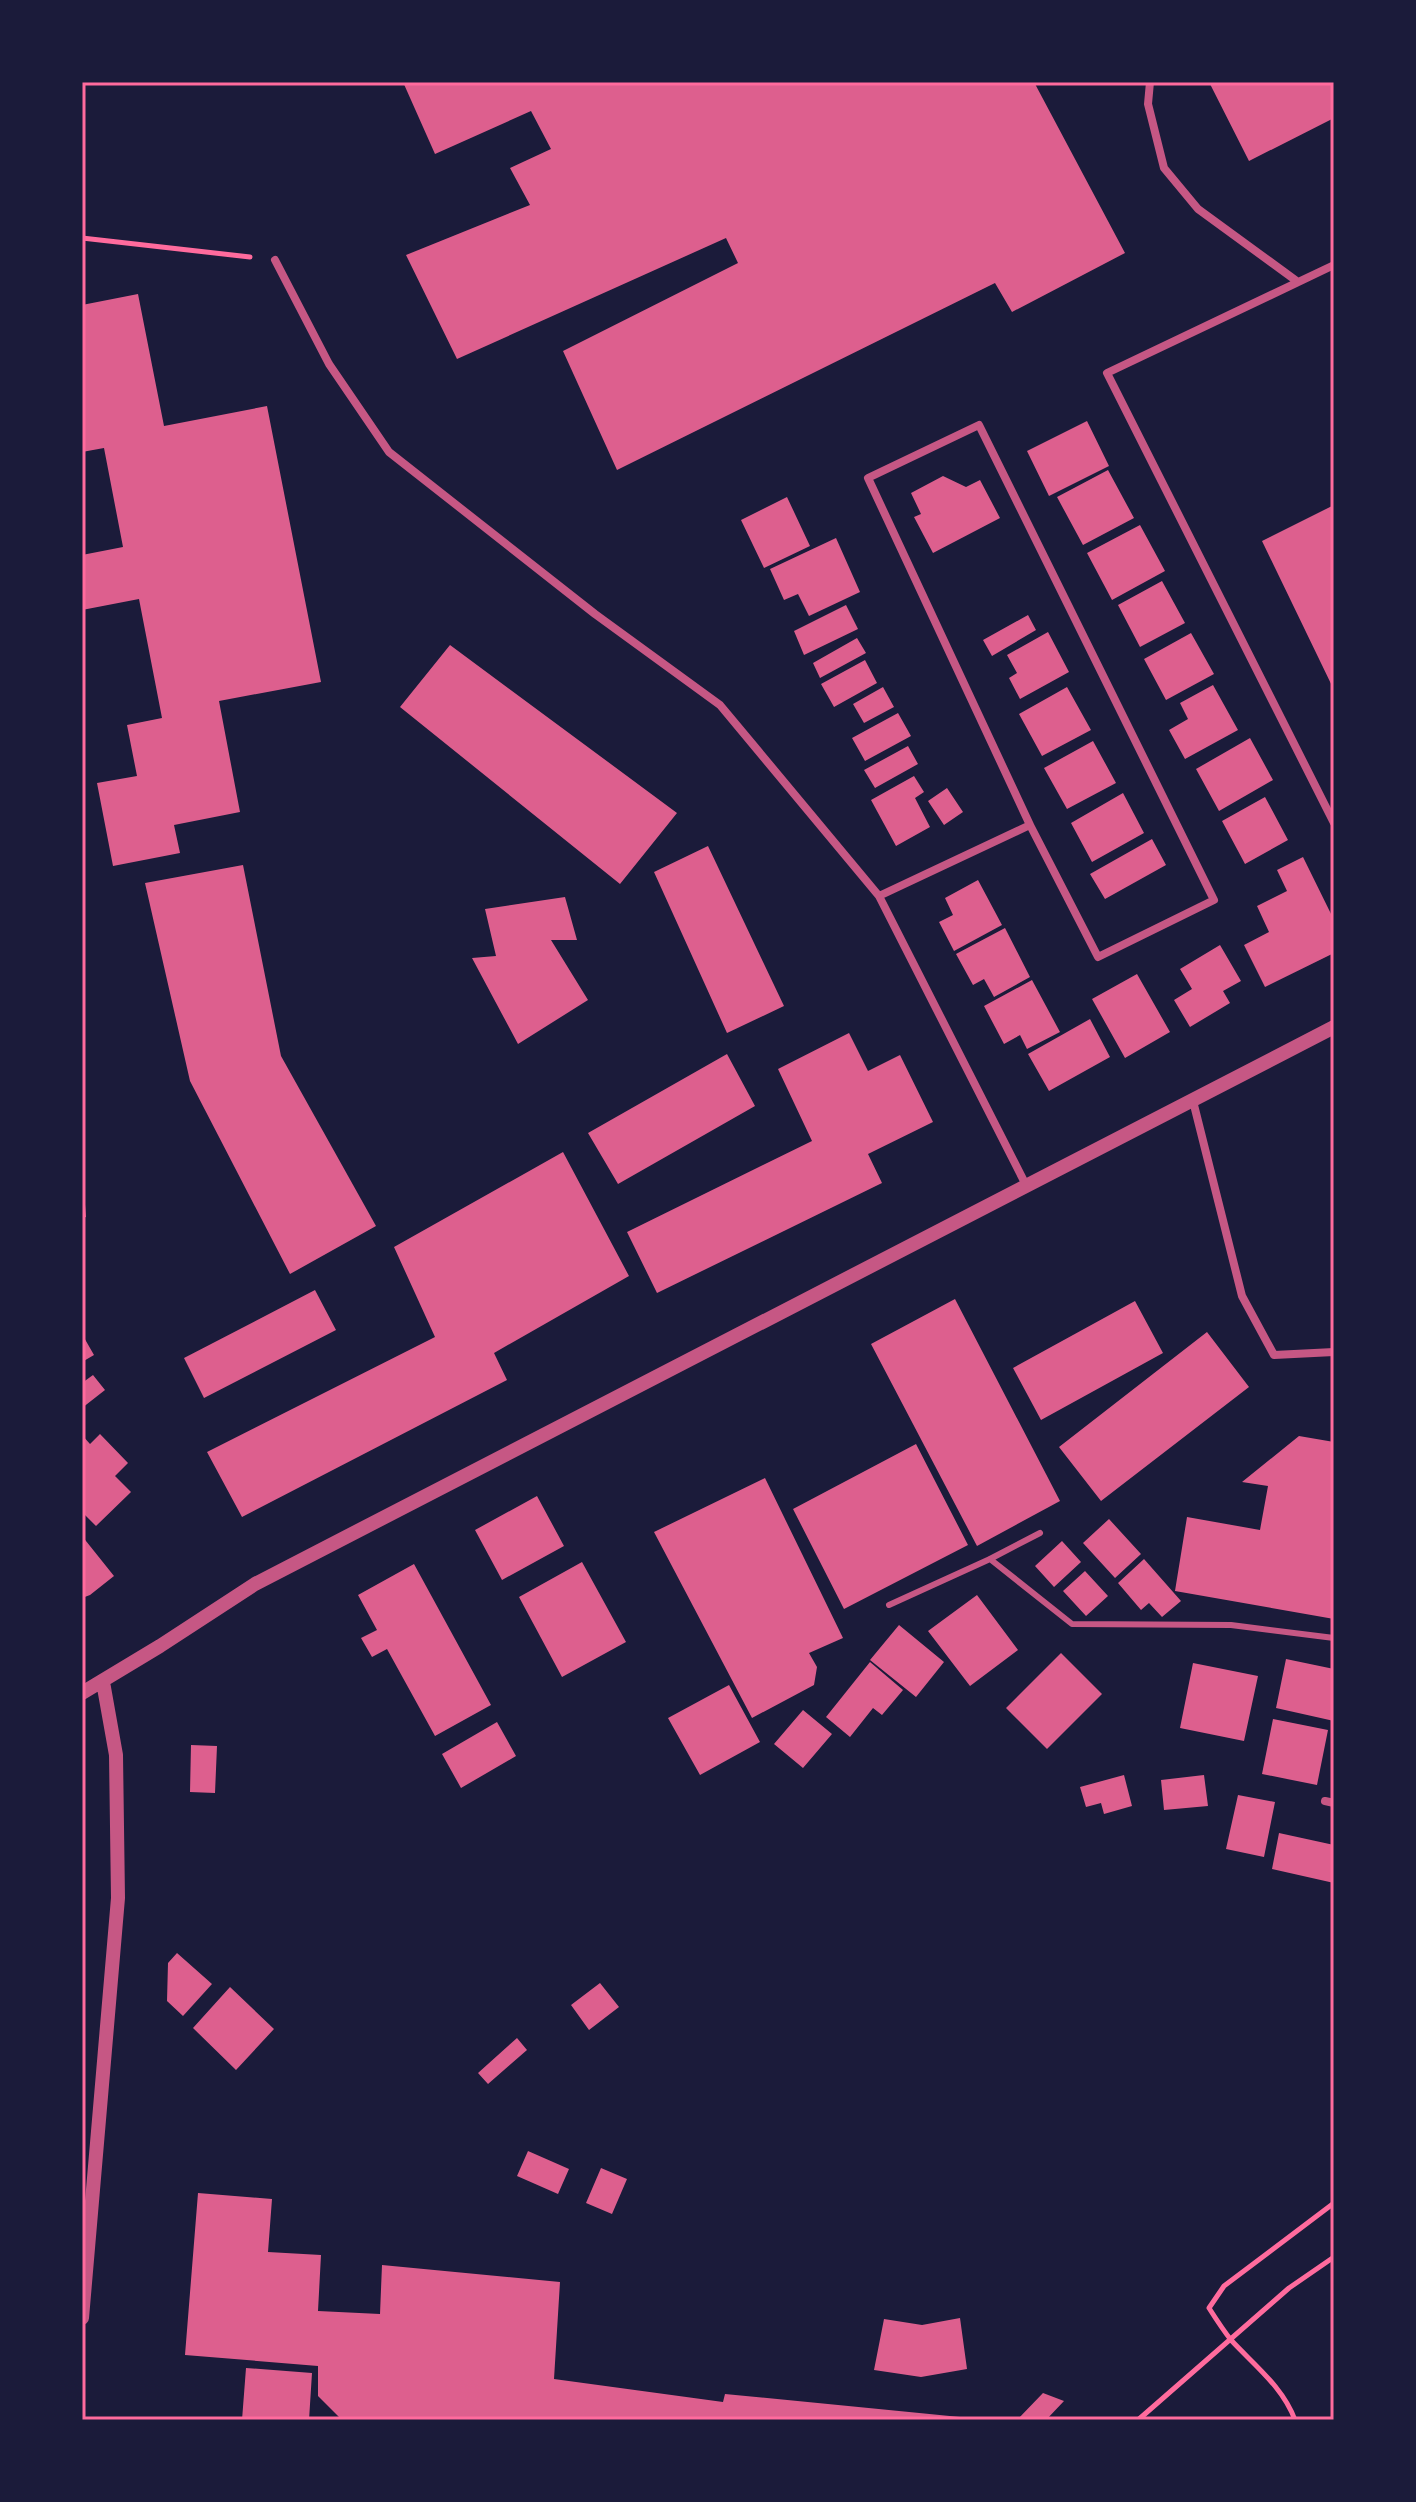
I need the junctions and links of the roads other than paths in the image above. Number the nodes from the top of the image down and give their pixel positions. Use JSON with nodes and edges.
{"nodes":[{"id":1,"x":1150,"y":82,"type":"edge"},
{"id":2,"x":275,"y":260,"type":"road end"},
{"id":3,"x":1334,"y":265,"type":"edge"},
{"id":4,"x":1298,"y":282,"type":"junction"},
{"id":5,"x":1334,"y":823,"type":"edge"},
{"id":6,"x":1030,"y":825,"type":"junction"},
{"id":7,"x":879,"y":896,"type":"junction"},
{"id":8,"x":1334,"y":1027,"type":"edge"},
{"id":9,"x":1193,"y":1101,"type":"junction"},
{"id":10,"x":1026,"y":1185,"type":"junction"},
{"id":11,"x":1334,"y":1352,"type":"edge"},
{"id":12,"x":1040,"y":1533,"type":"dead end"},
{"id":13,"x":990,"y":1559,"type":"junction"},
{"id":14,"x":889,"y":1605,"type":"dead end"},
{"id":15,"x":1334,"y":1638,"type":"edge"},
{"id":16,"x":103,"y":1682,"type":"junction"},
{"id":17,"x":82,"y":1693,"type":"edge"},
{"id":18,"x":85,"y":2245,"type":"edge"},
{"id":19,"x":82,"y":2318,"type":"edge"}],
"edges":[{"from":1,"to":4,"type":"street"},
{"from":2,"to":7,"type":"street"},
{"from":3,"to":4,"type":"street"},
{"from":4,"to":5,"type":"street"},
{"from":6,"to":6,"type":"street"},
{"from":6,"to":7,"type":"street"},
{"from":7,"to":10,"type":"street"},
{"from":8,"to":9,"type":"street"},
{"from":9,"to":10,"type":"street"},
{"from":9,"to":11,"type":"street"},
{"from":10,"to":16,"type":"street"},
{"from":12,"to":13,"type":"lane"},
{"from":13,"to":14,"type":"lane"},
{"from":13,"to":15,"type":"lane"},
{"from":16,"to":17,"type":"street"},
{"from":16,"to":18,"type":"street"},
{"from":18,"to":19,"type":"street"}]}
